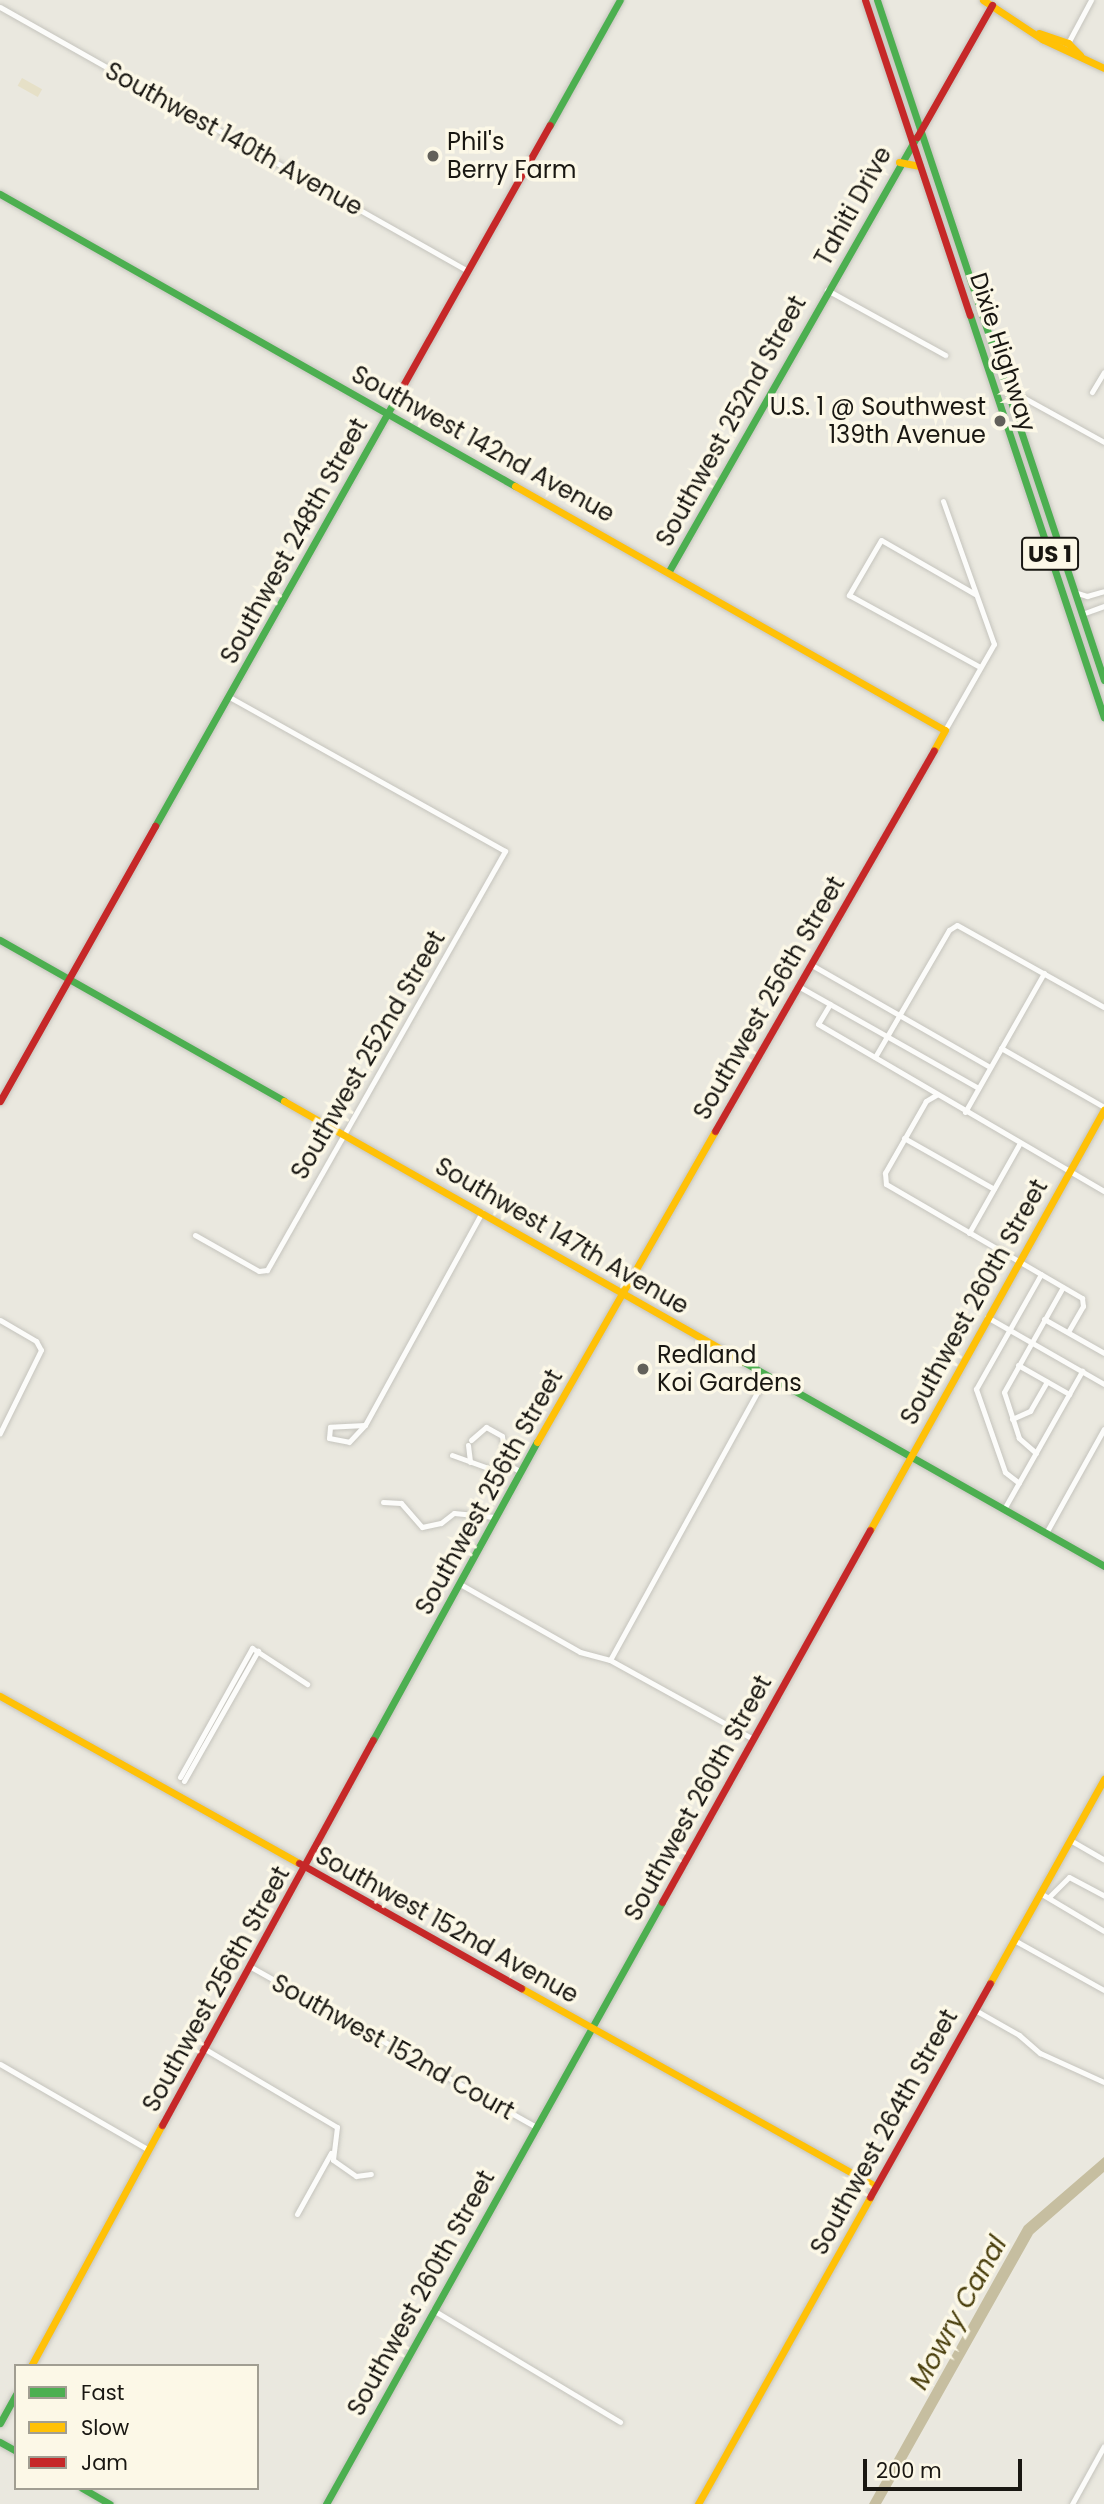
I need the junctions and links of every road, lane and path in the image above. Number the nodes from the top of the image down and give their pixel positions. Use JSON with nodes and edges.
{"nodes":[{"id":1,"x":620,"y":0,"type":"edge"},
{"id":2,"x":865,"y":0,"type":"edge"},
{"id":3,"x":871,"y":0,"type":"edge"},
{"id":4,"x":877,"y":0,"type":"edge"},
{"id":5,"x":1091,"y":0,"type":"edge"},
{"id":6,"x":989,"y":2,"type":"edge"},
{"id":7,"x":0,"y":7,"type":"edge"},
{"id":8,"x":885,"y":25,"type":"junction"},
{"id":9,"x":1039,"y":33,"type":"junction"},
{"id":10,"x":1068,"y":43,"type":"junction"},
{"id":11,"x":1082,"y":56,"type":"junction"},
{"id":12,"x":1104,"y":68,"type":"edge"},
{"id":13,"x":920,"y":129,"type":"junction"},
{"id":14,"x":912,"y":141,"type":"junction"},
{"id":15,"x":899,"y":162,"type":"junction"},
{"id":16,"x":920,"y":166,"type":"junction"},
{"id":17,"x":0,"y":194,"type":"edge"},
{"id":18,"x":468,"y":271,"type":"junction"},
{"id":19,"x":827,"y":290,"type":"junction"},
{"id":20,"x":945,"y":355,"type":"dead end"},
{"id":21,"x":1104,"y":373,"type":"edge"},
{"id":22,"x":1006,"y":388,"type":"junction"},
{"id":23,"x":996,"y":391,"type":"junction"},
{"id":24,"x":1092,"y":392,"type":"dead end"},
{"id":25,"x":388,"y":412,"type":"junction"},
{"id":26,"x":1104,"y":442,"type":"edge"},
{"id":27,"x":943,"y":501,"type":"dead end"},
{"id":28,"x":668,"y":571,"type":"junction"},
{"id":29,"x":1104,"y":591,"type":"edge"},
{"id":30,"x":1074,"y":592,"type":"junction"},
{"id":31,"x":975,"y":594,"type":"junction"},
{"id":32,"x":1104,"y":606,"type":"edge"},
{"id":33,"x":1082,"y":614,"type":"junction"},
{"id":34,"x":981,"y":667,"type":"junction"},
{"id":35,"x":1104,"y":680,"type":"edge"},
{"id":36,"x":229,"y":696,"type":"junction"},
{"id":37,"x":1104,"y":717,"type":"edge"},
{"id":38,"x":945,"y":730,"type":"junction"},
{"id":39,"x":0,"y":940,"type":"edge"},
{"id":40,"x":810,"y":964,"type":"junction"},
{"id":41,"x":1044,"y":972,"type":"junction"},
{"id":42,"x":69,"y":979,"type":"junction"},
{"id":43,"x":798,"y":986,"type":"junction"},
{"id":44,"x":830,"y":1003,"type":"junction"},
{"id":45,"x":1104,"y":1007,"type":"edge"},
{"id":46,"x":899,"y":1015,"type":"junction"},
{"id":47,"x":887,"y":1036,"type":"junction"},
{"id":48,"x":1001,"y":1048,"type":"junction"},
{"id":49,"x":875,"y":1057,"type":"junction"},
{"id":50,"x":990,"y":1067,"type":"junction"},
{"id":51,"x":978,"y":1088,"type":"junction"},
{"id":52,"x":936,"y":1095,"type":"junction"},
{"id":53,"x":0,"y":1101,"type":"edge"},
{"id":54,"x":1104,"y":1109,"type":"edge"},
{"id":55,"x":965,"y":1112,"type":"junction"},
{"id":56,"x":344,"y":1135,"type":"junction"},
{"id":57,"x":904,"y":1138,"type":"junction"},
{"id":58,"x":1020,"y":1143,"type":"junction"},
{"id":59,"x":1069,"y":1171,"type":"junction"},
{"id":60,"x":994,"y":1189,"type":"junction"},
{"id":61,"x":1104,"y":1191,"type":"edge"},
{"id":62,"x":482,"y":1213,"type":"junction"},
{"id":63,"x":969,"y":1233,"type":"junction"},
{"id":64,"x":195,"y":1236,"type":"dead end"},
{"id":65,"x":1018,"y":1261,"type":"junction"},
{"id":66,"x":1041,"y":1274,"type":"junction"},
{"id":67,"x":1063,"y":1287,"type":"junction"},
{"id":68,"x":622,"y":1292,"type":"junction"},
{"id":69,"x":986,"y":1317,"type":"junction"},
{"id":70,"x":1044,"y":1319,"type":"junction"},
{"id":71,"x":0,"y":1320,"type":"edge"},
{"id":72,"x":1009,"y":1329,"type":"junction"},
{"id":73,"x":1068,"y":1332,"type":"junction"},
{"id":74,"x":1031,"y":1342,"type":"junction"},
{"id":75,"x":1104,"y":1353,"type":"edge"},
{"id":76,"x":1018,"y":1365,"type":"junction"},
{"id":77,"x":1082,"y":1371,"type":"junction"},
{"id":78,"x":766,"y":1375,"type":"junction"},
{"id":79,"x":1047,"y":1382,"type":"junction"},
{"id":80,"x":1104,"y":1384,"type":"edge"},
{"id":81,"x":1069,"y":1394,"type":"junction"},
{"id":82,"x":1012,"y":1419,"type":"junction"},
{"id":83,"x":365,"y":1425,"type":"junction"},
{"id":84,"x":1104,"y":1429,"type":"edge"},
{"id":85,"x":0,"y":1433,"type":"edge"},
{"id":86,"x":1036,"y":1453,"type":"junction"},
{"id":87,"x":452,"y":1454,"type":"dead end"},
{"id":88,"x":910,"y":1456,"type":"junction"},
{"id":89,"x":470,"y":1461,"type":"junction"},
{"id":90,"x":506,"y":1464,"type":"junction"},
{"id":91,"x":520,"y":1471,"type":"junction"},
{"id":92,"x":1019,"y":1483,"type":"junction"},
{"id":93,"x":383,"y":1502,"type":"dead end"},
{"id":94,"x":1004,"y":1509,"type":"junction"},
{"id":95,"x":495,"y":1517,"type":"junction"},
{"id":96,"x":1046,"y":1533,"type":"junction"},
{"id":97,"x":1104,"y":1566,"type":"edge"},
{"id":98,"x":460,"y":1584,"type":"junction"},
{"id":99,"x":610,"y":1660,"type":"junction"},
{"id":100,"x":307,"y":1684,"type":"dead end"},
{"id":101,"x":0,"y":1696,"type":"edge"},
{"id":102,"x":753,"y":1739,"type":"junction"},
{"id":103,"x":182,"y":1779,"type":"dead end"},
{"id":104,"x":1104,"y":1779,"type":"edge"},
{"id":105,"x":1101,"y":1792,"type":"edge"},
{"id":106,"x":1070,"y":1840,"type":"junction"},
{"id":107,"x":1104,"y":1860,"type":"edge"},
{"id":108,"x":304,"y":1868,"type":"junction"},
{"id":109,"x":1040,"y":1893,"type":"junction"},
{"id":110,"x":1104,"y":1896,"type":"edge"},
{"id":111,"x":1049,"y":1897,"type":"junction"},
{"id":112,"x":1104,"y":1931,"type":"edge"},
{"id":113,"x":1014,"y":1940,"type":"junction"},
{"id":114,"x":251,"y":1967,"type":"junction"},
{"id":115,"x":1104,"y":1990,"type":"edge"},
{"id":116,"x":975,"y":2010,"type":"junction"},
{"id":117,"x":592,"y":2027,"type":"junction"},
{"id":118,"x":205,"y":2049,"type":"junction"},
{"id":119,"x":0,"y":2064,"type":"edge"},
{"id":120,"x":1104,"y":2082,"type":"edge"},
{"id":121,"x":536,"y":2127,"type":"junction"},
{"id":122,"x":149,"y":2150,"type":"junction"},
{"id":123,"x":331,"y":2153,"type":"junction"},
{"id":124,"x":370,"y":2174,"type":"dead end"},
{"id":125,"x":876,"y":2186,"type":"junction"},
{"id":126,"x":297,"y":2214,"type":"dead end"},
{"id":127,"x":433,"y":2310,"type":"junction"},
{"id":128,"x":32,"y":2364,"type":"edge"},
{"id":129,"x":14,"y":2398,"type":"edge"},
{"id":130,"x":620,"y":2422,"type":"dead end"},
{"id":131,"x":0,"y":2423,"type":"edge"},
{"id":132,"x":1104,"y":2446,"type":"edge"},
{"id":133,"x":86,"y":2490,"type":"edge"},
{"id":134,"x":110,"y":2504,"type":"edge"},
{"id":135,"x":326,"y":2504,"type":"edge"},
{"id":136,"x":698,"y":2504,"type":"edge"},
{"id":137,"x":1072,"y":2504,"type":"edge"}],
"edges":[{"from":1,"to":18,"type":"main road","name":"Southwest 248th Street"},
{"from":2,"to":14,"type":"main road","name":"Dixie Highway","number":"US 1"},
{"from":3,"to":8,"type":"main road"},
{"from":4,"to":8,"type":"main road","name":"Dixie Highway","number":"US 1"},
{"from":5,"to":10,"type":"street"},
{"from":6,"to":9,"type":"main road"},
{"from":6,"to":13,"type":"main road"},
{"from":7,"to":18,"type":"street","name":"Southwest 140th Avenue"},
{"from":8,"to":13,"type":"main road","name":"Dixie Highway","number":"US 1"},
{"from":9,"to":10,"type":"main road"},
{"from":9,"to":11,"type":"main road"},
{"from":10,"to":11,"type":"main road"},
{"from":11,"to":12,"type":"main road"},
{"from":13,"to":14,"type":"main road"},
{"from":13,"to":22,"type":"main road","name":"Dixie Highway","number":"US 1"},
{"from":14,"to":15,"type":"main road","name":"Tahiti Drive"},
{"from":14,"to":16,"type":"main road","name":"Dixie Highway","number":"US 1"},
{"from":15,"to":16,"type":"main road"},
{"from":15,"to":19,"type":"main road","name":"Tahiti Drive"},
{"from":16,"to":23,"type":"main road","name":"Dixie Highway","number":"US 1"},
{"from":17,"to":25,"type":"main road","name":"Southwest 142nd Avenue"},
{"from":18,"to":25,"type":"main road","name":"Southwest 248th Street"},
{"from":19,"to":20,"type":"street"},
{"from":19,"to":28,"type":"main road","name":"Southwest 252nd Street"},
{"from":21,"to":24,"type":"street"},
{"from":22,"to":23,"type":"street"},
{"from":22,"to":26,"type":"street"},
{"from":22,"to":30,"type":"main road","name":"Dixie Highway","number":"US 1"},
{"from":23,"to":37,"type":"main road","name":"Dixie Highway","number":"US 1"},
{"from":25,"to":28,"type":"main road","name":"Southwest 142nd Avenue"},
{"from":25,"to":36,"type":"main road","name":"Southwest 248th Street"},
{"from":27,"to":31,"type":"street"},
{"from":28,"to":38,"type":"main road","name":"Southwest 142nd Avenue"},
{"from":29,"to":30,"type":"street"},
{"from":30,"to":33,"type":"main road","name":"Dixie Highway","number":"US 1"},
{"from":31,"to":34,"type":"street","name":"Southwest 256th Street"},
{"from":31,"to":34,"type":"street"},
{"from":32,"to":33,"type":"street"},
{"from":33,"to":35,"type":"main road","name":"Dixie Highway","number":"US 1"},
{"from":34,"to":38,"type":"street","name":"Southwest 256th Street"},
{"from":36,"to":42,"type":"main road","name":"Southwest 248th Street"},
{"from":36,"to":56,"type":"street","name":"Southwest 252nd Street"},
{"from":38,"to":40,"type":"main road","name":"Southwest 256th Street"},
{"from":39,"to":42,"type":"main road","name":"Southwest 147th Avenue"},
{"from":40,"to":43,"type":"main road","name":"Southwest 256th Street"},
{"from":40,"to":46,"type":"street"},
{"from":41,"to":45,"type":"street"},
{"from":41,"to":46,"type":"street"},
{"from":41,"to":48,"type":"street"},
{"from":42,"to":53,"type":"main road","name":"Southwest 248th Street"},
{"from":42,"to":56,"type":"main road","name":"Southwest 147th Avenue"},
{"from":43,"to":44,"type":"street"},
{"from":43,"to":68,"type":"main road","name":"Southwest 256th Street"},
{"from":44,"to":47,"type":"street"},
{"from":44,"to":49,"type":"street"},
{"from":46,"to":47,"type":"street"},
{"from":46,"to":50,"type":"street"},
{"from":47,"to":49,"type":"street"},
{"from":47,"to":51,"type":"street"},
{"from":48,"to":50,"type":"street"},
{"from":48,"to":54,"type":"street"},
{"from":49,"to":52,"type":"street"},
{"from":50,"to":51,"type":"street"},
{"from":51,"to":55,"type":"street"},
{"from":52,"to":55,"type":"street"},
{"from":52,"to":57,"type":"street"},
{"from":54,"to":59,"type":"main road","name":"Southwest 260th Street"},
{"from":55,"to":58,"type":"street"},
{"from":56,"to":62,"type":"main road","name":"Southwest 147th Avenue"},
{"from":56,"to":64,"type":"street","name":"Southwest 252nd Street"},
{"from":57,"to":60,"type":"street"},
{"from":57,"to":63,"type":"street"},
{"from":58,"to":59,"type":"street"},
{"from":58,"to":60,"type":"street"},
{"from":59,"to":61,"type":"street"},
{"from":59,"to":65,"type":"main road","name":"Southwest 260th Street"},
{"from":60,"to":63,"type":"street"},
{"from":62,"to":68,"type":"main road","name":"Southwest 147th Avenue"},
{"from":62,"to":83,"type":"street"},
{"from":63,"to":65,"type":"street"},
{"from":65,"to":66,"type":"street"},
{"from":65,"to":69,"type":"main road","name":"Southwest 260th Street"},
{"from":66,"to":67,"type":"street"},
{"from":66,"to":72,"type":"street"},
{"from":67,"to":70,"type":"street"},
{"from":67,"to":73,"type":"street"},
{"from":68,"to":78,"type":"main road","name":"Southwest 147th Avenue"},
{"from":68,"to":91,"type":"main road","name":"Southwest 256th Street"},
{"from":69,"to":72,"type":"street"},
{"from":69,"to":88,"type":"main road","name":"Southwest 260th Street"},
{"from":70,"to":73,"type":"street"},
{"from":70,"to":74,"type":"street"},
{"from":71,"to":85,"type":"street"},
{"from":72,"to":74,"type":"street"},
{"from":72,"to":92,"type":"street"},
{"from":73,"to":75,"type":"street"},
{"from":74,"to":76,"type":"street"},
{"from":74,"to":77,"type":"street"},
{"from":76,"to":79,"type":"street"},
{"from":76,"to":82,"type":"street"},
{"from":77,"to":80,"type":"street"},
{"from":77,"to":81,"type":"street"},
{"from":78,"to":88,"type":"main road","name":"Southwest 147th Avenue"},
{"from":78,"to":99,"type":"street"},
{"from":79,"to":81,"type":"street"},
{"from":79,"to":82,"type":"street"},
{"from":81,"to":86,"type":"street"},
{"from":82,"to":86,"type":"street"},
{"from":83,"to":83,"type":"street"},
{"from":84,"to":96,"type":"street"},
{"from":86,"to":92,"type":"street"},
{"from":87,"to":89,"type":"street"},
{"from":88,"to":94,"type":"main road","name":"Southwest 147th Avenue"},
{"from":88,"to":102,"type":"main road","name":"Southwest 260th Street"},
{"from":89,"to":90,"type":"street"},
{"from":89,"to":90,"type":"street"},
{"from":90,"to":91,"type":"street"},
{"from":91,"to":95,"type":"main road","name":"Southwest 256th Street"},
{"from":92,"to":94,"type":"street"},
{"from":93,"to":95,"type":"street"},
{"from":94,"to":96,"type":"main road","name":"Southwest 147th Avenue"},
{"from":95,"to":98,"type":"main road","name":"Southwest 256th Street"},
{"from":96,"to":97,"type":"main road","name":"Southwest 147th Avenue"},
{"from":98,"to":99,"type":"street"},
{"from":98,"to":108,"type":"main road","name":"Southwest 256th Street"},
{"from":99,"to":102,"type":"street"},
{"from":100,"to":103,"type":"street"},
{"from":101,"to":108,"type":"main road","name":"Southwest 152nd Avenue"},
{"from":102,"to":117,"type":"main road","name":"Southwest 260th Street"},
{"from":104,"to":105,"type":"main road","name":"Southwest 264th Street"},
{"from":105,"to":106,"type":"main road","name":"Southwest 264th Street"},
{"from":106,"to":107,"type":"street"},
{"from":106,"to":109,"type":"main road","name":"Southwest 264th Street"},
{"from":108,"to":114,"type":"main road","name":"Southwest 256th Street"},
{"from":108,"to":117,"type":"main road","name":"Southwest 152nd Avenue"},
{"from":109,"to":111,"type":"street"},
{"from":109,"to":113,"type":"main road","name":"Southwest 264th Street"},
{"from":110,"to":111,"type":"street"},
{"from":111,"to":112,"type":"street"},
{"from":113,"to":115,"type":"street"},
{"from":113,"to":116,"type":"main road","name":"Southwest 264th Street"},
{"from":114,"to":118,"type":"main road","name":"Southwest 256th Street"},
{"from":114,"to":121,"type":"street","name":"Southwest 152nd Court"},
{"from":116,"to":120,"type":"street"},
{"from":116,"to":125,"type":"main road","name":"Southwest 264th Street"},
{"from":117,"to":121,"type":"main road","name":"Southwest 260th Street"},
{"from":117,"to":125,"type":"main road","name":"Southwest 152nd Avenue"},
{"from":118,"to":122,"type":"main road","name":"Southwest 256th Street"},
{"from":118,"to":123,"type":"street"},
{"from":119,"to":122,"type":"street"},
{"from":121,"to":127,"type":"main road","name":"Southwest 260th Street"},
{"from":122,"to":128,"type":"main road","name":"Southwest 256th Street"},
{"from":123,"to":124,"type":"street"},
{"from":123,"to":126,"type":"street"},
{"from":125,"to":136,"type":"main road","name":"Southwest 264th Street"},
{"from":127,"to":130,"type":"street"},
{"from":127,"to":135,"type":"main road","name":"Southwest 260th Street"},
{"from":129,"to":131,"type":"main road"},
{"from":132,"to":137,"type":"street"},
{"from":133,"to":134,"type":"main road"}]}
